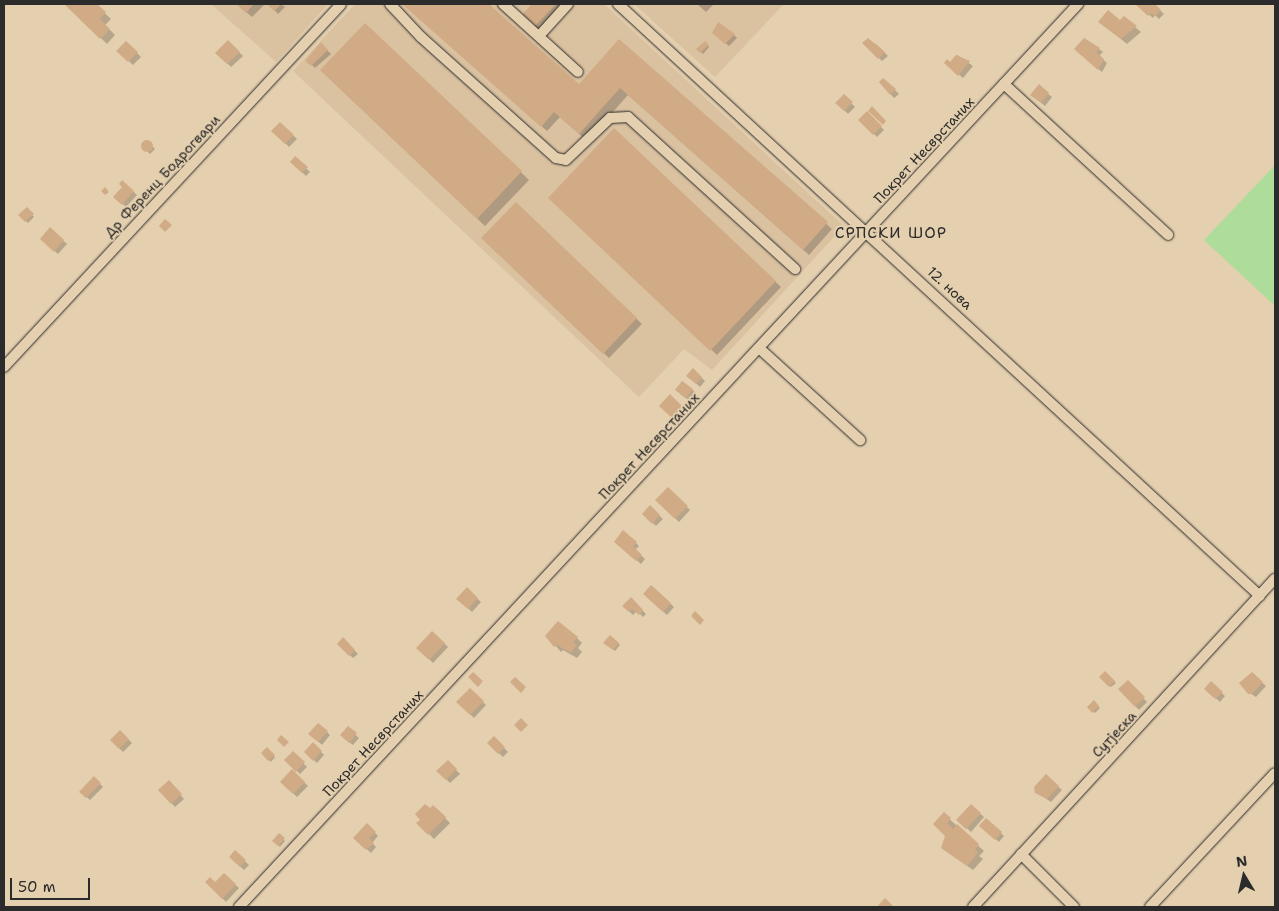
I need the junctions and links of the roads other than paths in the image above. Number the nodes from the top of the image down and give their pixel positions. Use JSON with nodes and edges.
{"nodes":[{"id":1,"x":341,"y":4,"type":"edge"},
{"id":2,"x":390,"y":4,"type":"edge"},
{"id":3,"x":503,"y":4,"type":"edge"},
{"id":4,"x":568,"y":4,"type":"edge"},
{"id":5,"x":618,"y":4,"type":"edge"},
{"id":6,"x":1078,"y":4,"type":"edge"},
{"id":7,"x":539,"y":36,"type":"junction"},
{"id":8,"x":578,"y":72,"type":"dead end"},
{"id":9,"x":1004,"y":84,"type":"junction"},
{"id":10,"x":868,"y":231,"type":"junction"},
{"id":11,"x":1168,"y":235,"type":"dead end"},
{"id":12,"x":795,"y":269,"type":"dead end"},
{"id":13,"x":759,"y":348,"type":"junction"},
{"id":14,"x":4,"y":367,"type":"edge"},
{"id":15,"x":860,"y":440,"type":"dead end"},
{"id":16,"x":1275,"y":579,"type":"edge"},
{"id":17,"x":1260,"y":596,"type":"junction"},
{"id":18,"x":1275,"y":773,"type":"edge"},
{"id":19,"x":1021,"y":854,"type":"junction"},
{"id":20,"x":239,"y":907,"type":"edge"},
{"id":21,"x":973,"y":907,"type":"edge"},
{"id":22,"x":1074,"y":907,"type":"edge"},
{"id":23,"x":1150,"y":907,"type":"edge"}],
"edges":[{"from":1,"to":14,"type":"street","name":"Др Ференц Бодрогвари"},
{"from":2,"to":12,"type":"street"},
{"from":3,"to":7,"type":"street"},
{"from":4,"to":7,"type":"street"},
{"from":5,"to":10,"type":"street","name":"12. нова"},
{"from":6,"to":9,"type":"street","name":"Покрет Несврстаних"},
{"from":7,"to":8,"type":"street"},
{"from":9,"to":10,"type":"street","name":"Покрет Несврстаних"},
{"from":9,"to":11,"type":"street"},
{"from":10,"to":13,"type":"street","name":"Покрет Несврстаних"},
{"from":10,"to":17,"type":"street","name":"12. нова"},
{"from":13,"to":15,"type":"street"},
{"from":13,"to":20,"type":"street","name":"Покрет Несврстаних"},
{"from":16,"to":17,"type":"street","name":"Сутјеска"},
{"from":17,"to":19,"type":"street","name":"Сутјеска"},
{"from":18,"to":23,"type":"street"},
{"from":19,"to":21,"type":"street","name":"Сутјеска"},
{"from":19,"to":22,"type":"street"}]}
